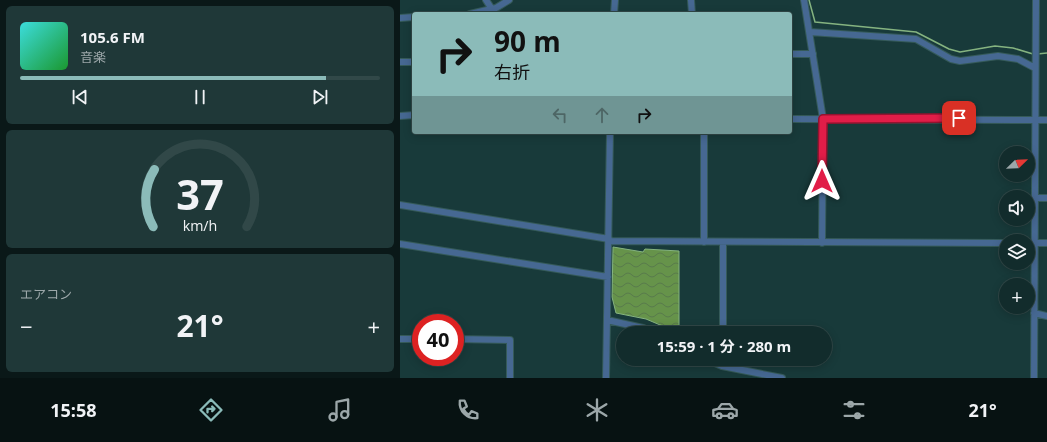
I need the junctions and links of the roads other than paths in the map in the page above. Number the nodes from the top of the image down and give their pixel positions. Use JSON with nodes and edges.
{"nodes":[{"id":1,"x":486,"y":0,"type":"edge"},
{"id":2,"x":509,"y":0,"type":"edge"},
{"id":3,"x":615,"y":0,"type":"edge"},
{"id":4,"x":691,"y":0,"type":"edge"},
{"id":5,"x":804,"y":0,"type":"edge"},
{"id":6,"x":1036,"y":0,"type":"edge"},
{"id":7,"x":493,"y":12,"type":"edge"},
{"id":8,"x":614,"y":12,"type":"edge"},
{"id":9,"x":692,"y":12,"type":"edge"},
{"id":10,"x":412,"y":17,"type":"edge"},
{"id":11,"x":400,"y":18,"type":"edge"},
{"id":12,"x":810,"y":32,"type":"junction"},
{"id":13,"x":792,"y":54,"type":"edge"},
{"id":14,"x":813,"y":54,"type":"junction"},
{"id":15,"x":400,"y":62,"type":"edge"},
{"id":16,"x":412,"y":62,"type":"edge"},
{"id":17,"x":1035,"y":68,"type":"junction"},
{"id":18,"x":400,"y":116,"type":"edge"},
{"id":19,"x":412,"y":116,"type":"edge"},
{"id":20,"x":792,"y":118,"type":"edge"},
{"id":21,"x":823,"y":119,"type":"junction"},
{"id":22,"x":1035,"y":119,"type":"junction"},
{"id":23,"x":1047,"y":120,"type":"edge"},
{"id":24,"x":610,"y":134,"type":"edge"},
{"id":25,"x":704,"y":134,"type":"edge"},
{"id":26,"x":1035,"y":190,"type":"edge"},
{"id":27,"x":1035,"y":198,"type":"edge"},
{"id":28,"x":1047,"y":198,"type":"edge"},
{"id":29,"x":400,"y":205,"type":"edge"},
{"id":30,"x":608,"y":240,"type":"junction"},
{"id":31,"x":704,"y":242,"type":"junction"},
{"id":32,"x":723,"y":242,"type":"junction"},
{"id":33,"x":822,"y":243,"type":"junction"},
{"id":34,"x":999,"y":243,"type":"edge"},
{"id":35,"x":1035,"y":243,"type":"edge"},
{"id":36,"x":1047,"y":243,"type":"edge"},
{"id":37,"x":400,"y":244,"type":"edge"},
{"id":38,"x":608,"y":277,"type":"junction"},
{"id":39,"x":1035,"y":313,"type":"edge"},
{"id":40,"x":1034,"y":314,"type":"edge"},
{"id":41,"x":1047,"y":316,"type":"edge"},
{"id":42,"x":607,"y":320,"type":"junction"},
{"id":43,"x":634,"y":326,"type":"edge"},
{"id":44,"x":722,"y":326,"type":"edge"},
{"id":45,"x":400,"y":339,"type":"edge"},
{"id":46,"x":412,"y":339,"type":"edge"},
{"id":47,"x":464,"y":339,"type":"edge"},
{"id":48,"x":737,"y":366,"type":"edge"},
{"id":49,"x":510,"y":378,"type":"edge"},
{"id":50,"x":606,"y":378,"type":"edge"},
{"id":51,"x":782,"y":378,"type":"edge"},
{"id":52,"x":1034,"y":378,"type":"edge"}],
"edges":[{"from":1,"to":7,"type":"street"},
{"from":2,"to":7,"type":"street"},
{"from":3,"to":8,"type":"street"},
{"from":4,"to":9,"type":"street"},
{"from":5,"to":12,"type":"street"},
{"from":6,"to":17,"type":"street"},
{"from":10,"to":11,"type":"street"},
{"from":12,"to":14,"type":"street"},
{"from":12,"to":17,"type":"street"},
{"from":13,"to":14,"type":"street"},
{"from":14,"to":21,"type":"street"},
{"from":15,"to":16,"type":"street"},
{"from":17,"to":22,"type":"street"},
{"from":18,"to":19,"type":"street"},
{"from":20,"to":21,"type":"street"},
{"from":21,"to":22,"type":"street"},
{"from":21,"to":33,"type":"street"},
{"from":22,"to":23,"type":"street"},
{"from":22,"to":26,"type":"street"},
{"from":24,"to":30,"type":"street"},
{"from":25,"to":31,"type":"street"},
{"from":27,"to":28,"type":"street"},
{"from":29,"to":30,"type":"street"},
{"from":30,"to":31,"type":"street"},
{"from":30,"to":38,"type":"street"},
{"from":31,"to":32,"type":"street"},
{"from":32,"to":33,"type":"street"},
{"from":32,"to":44,"type":"street"},
{"from":33,"to":34,"type":"street"},
{"from":35,"to":36,"type":"street"},
{"from":37,"to":38,"type":"street"},
{"from":38,"to":42,"type":"street"},
{"from":39,"to":41,"type":"street"},
{"from":40,"to":52,"type":"street"},
{"from":42,"to":43,"type":"street"},
{"from":42,"to":50,"type":"street"},
{"from":45,"to":46,"type":"street"},
{"from":47,"to":49,"type":"street"},
{"from":48,"to":51,"type":"street"}]}
